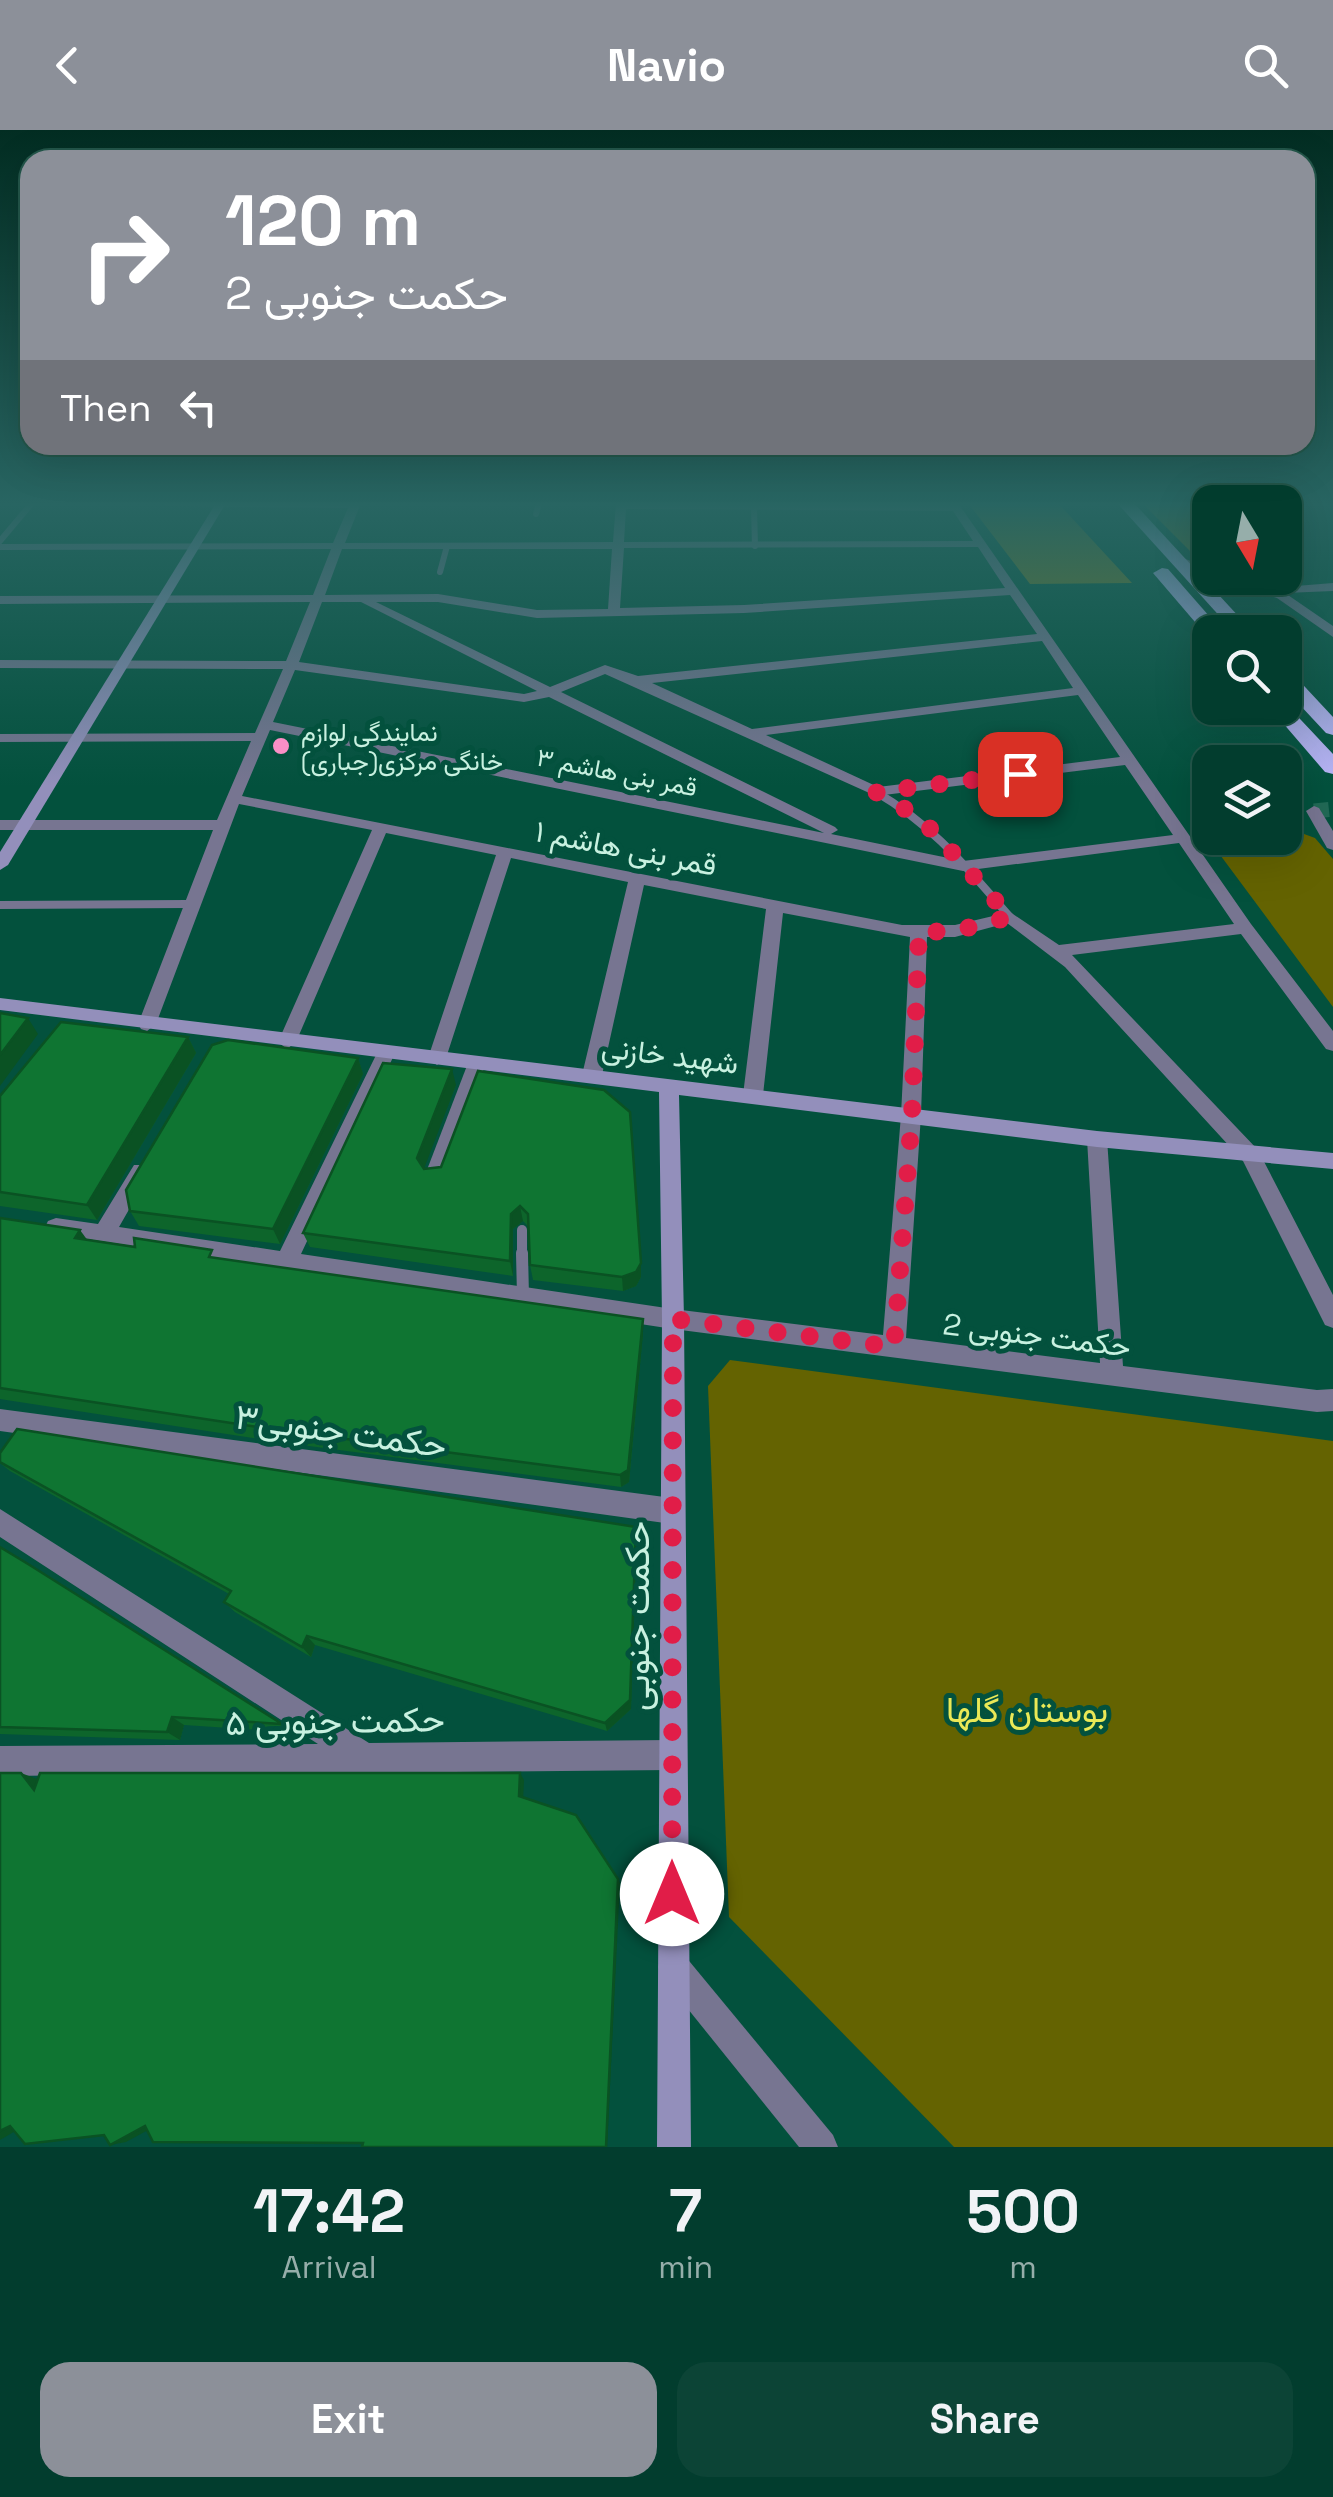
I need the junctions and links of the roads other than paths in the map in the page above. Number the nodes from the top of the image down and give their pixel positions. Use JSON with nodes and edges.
{"nodes":[{"id":1,"x":164,"y":597,"type":"edge"},
{"id":2,"x":320,"y":597,"type":"edge"},
{"id":3,"x":614,"y":597,"type":"edge"},
{"id":4,"x":921,"y":597,"type":"edge"},
{"id":5,"x":1017,"y":597,"type":"edge"},
{"id":6,"x":1287,"y":597,"type":"edge"},
{"id":7,"x":360,"y":599,"type":"junction"},
{"id":8,"x":0,"y":600,"type":"edge"},
{"id":9,"x":162,"y":600,"type":"junction"},
{"id":10,"x":319,"y":600,"type":"junction"},
{"id":11,"x":614,"y":612,"type":"junction"},
{"id":12,"x":1333,"y":632,"type":"edge"},
{"id":13,"x":1045,"y":637,"type":"junction"},
{"id":14,"x":0,"y":664,"type":"edge"},
{"id":15,"x":291,"y":665,"type":"junction"},
{"id":16,"x":122,"y":666,"type":"junction"},
{"id":17,"x":638,"y":680,"type":"junction"},
{"id":18,"x":1082,"y":691,"type":"junction"},
{"id":19,"x":548,"y":693,"type":"junction"},
{"id":20,"x":1302,"y":695,"type":"edge"},
{"id":21,"x":1295,"y":725,"type":"edge"},
{"id":22,"x":1333,"y":729,"type":"edge"},
{"id":23,"x":260,"y":730,"type":"junction"},
{"id":24,"x":749,"y":733,"type":"junction"},
{"id":25,"x":0,"y":738,"type":"edge"},
{"id":26,"x":78,"y":738,"type":"junction"},
{"id":27,"x":1128,"y":760,"type":"junction"},
{"id":28,"x":1333,"y":768,"type":"edge"},
{"id":29,"x":876,"y":792,"type":"junction"},
{"id":30,"x":232,"y":798,"type":"junction"},
{"id":31,"x":1314,"y":811,"type":"dead end"},
{"id":32,"x":0,"y":825,"type":"edge"},
{"id":33,"x":25,"y":825,"type":"junction"},
{"id":34,"x":220,"y":825,"type":"junction"},
{"id":35,"x":381,"y":828,"type":"junction"},
{"id":36,"x":1183,"y":838,"type":"junction"},
{"id":37,"x":856,"y":842,"type":"junction"},
{"id":38,"x":1333,"y":845,"type":"edge"},
{"id":39,"x":505,"y":852,"type":"junction"},
{"id":40,"x":0,"y":865,"type":"edge"},
{"id":41,"x":963,"y":866,"type":"junction"},
{"id":42,"x":636,"y":878,"type":"junction"},
{"id":43,"x":188,"y":904,"type":"junction"},
{"id":44,"x":0,"y":905,"type":"edge"},
{"id":45,"x":775,"y":906,"type":"junction"},
{"id":46,"x":1010,"y":917,"type":"junction"},
{"id":47,"x":1246,"y":928,"type":"junction"},
{"id":48,"x":919,"y":932,"type":"junction"},
{"id":49,"x":1056,"y":951,"type":"junction"},
{"id":50,"x":0,"y":1004,"type":"edge"},
{"id":51,"x":147,"y":1024,"type":"junction"},
{"id":52,"x":287,"y":1042,"type":"junction"},
{"id":53,"x":1333,"y":1044,"type":"edge"},
{"id":54,"x":386,"y":1053,"type":"junction"},
{"id":55,"x":438,"y":1058,"type":"junction"},
{"id":56,"x":477,"y":1063,"type":"junction"},
{"id":57,"x":592,"y":1076,"type":"junction"},
{"id":58,"x":669,"y":1085,"type":"junction"},
{"id":59,"x":753,"y":1096,"type":"junction"},
{"id":60,"x":912,"y":1115,"type":"junction"},
{"id":61,"x":1096,"y":1138,"type":"junction"},
{"id":62,"x":153,"y":1150,"type":"edge"},
{"id":63,"x":1250,"y":1156,"type":"junction"},
{"id":64,"x":1333,"y":1162,"type":"edge"},
{"id":65,"x":435,"y":1175,"type":"edge"},
{"id":66,"x":35,"y":1224,"type":"edge"},
{"id":67,"x":522,"y":1230,"type":"dead end"},
{"id":68,"x":104,"y":1234,"type":"junction"},
{"id":69,"x":287,"y":1260,"type":"junction"},
{"id":70,"x":523,"y":1296,"type":"junction"},
{"id":71,"x":1333,"y":1318,"type":"edge"},
{"id":72,"x":673,"y":1319,"type":"junction"},
{"id":73,"x":894,"y":1347,"type":"junction"},
{"id":74,"x":1112,"y":1376,"type":"junction"},
{"id":75,"x":1333,"y":1400,"type":"edge"},
{"id":76,"x":0,"y":1420,"type":"edge"},
{"id":77,"x":672,"y":1511,"type":"junction"},
{"id":78,"x":0,"y":1522,"type":"edge"},
{"id":79,"x":671,"y":1755,"type":"junction"},
{"id":80,"x":368,"y":1759,"type":"junction"},
{"id":81,"x":0,"y":1761,"type":"edge"},
{"id":82,"x":672,"y":1964,"type":"junction"},
{"id":83,"x":674,"y":2147,"type":"edge"},
{"id":84,"x":821,"y":2147,"type":"edge"}],
"edges":[{"from":1,"to":9,"type":"street"},
{"from":2,"to":10,"type":"street"},
{"from":3,"to":11,"type":"street"},
{"from":4,"to":11,"type":"street"},
{"from":5,"to":13,"type":"street"},
{"from":6,"to":12,"type":"street"},
{"from":7,"to":10,"type":"street"},
{"from":7,"to":11,"type":"street"},
{"from":7,"to":19,"type":"street"},
{"from":8,"to":9,"type":"street"},
{"from":9,"to":10,"type":"street"},
{"from":9,"to":16,"type":"street"},
{"from":10,"to":15,"type":"street"},
{"from":13,"to":17,"type":"street"},
{"from":13,"to":18,"type":"street"},
{"from":14,"to":16,"type":"street"},
{"from":15,"to":16,"type":"street"},
{"from":15,"to":19,"type":"street"},
{"from":15,"to":23,"type":"street"},
{"from":16,"to":26,"type":"street"},
{"from":17,"to":19,"type":"street"},
{"from":17,"to":24,"type":"street"},
{"from":18,"to":24,"type":"street"},
{"from":18,"to":27,"type":"street"},
{"from":19,"to":37,"type":"street"},
{"from":20,"to":22,"type":"highway"},
{"from":21,"to":28,"type":"highway"},
{"from":23,"to":26,"type":"street","name":"قمر بنی هاشم ۳"},
{"from":23,"to":30,"type":"street"},
{"from":23,"to":37,"type":"street","name":"قمر بنی هاشم ۳"},
{"from":24,"to":29,"type":"street"},
{"from":25,"to":26,"type":"street","name":"قمر بنی هاشم ۳"},
{"from":26,"to":33,"type":"street"},
{"from":27,"to":29,"type":"street"},
{"from":27,"to":36,"type":"street"},
{"from":29,"to":41,"type":"lane"},
{"from":30,"to":34,"type":"street"},
{"from":30,"to":35,"type":"street","name":"قمر بنی هاشم ۱"},
{"from":31,"to":38,"type":"street"},
{"from":32,"to":33,"type":"street"},
{"from":33,"to":34,"type":"street"},
{"from":33,"to":40,"type":"street"},
{"from":34,"to":43,"type":"street"},
{"from":35,"to":39,"type":"street","name":"قمر بنی هاشم ۱"},
{"from":35,"to":52,"type":"street"},
{"from":36,"to":41,"type":"street","name":"قمر بنی هاشم ۳"},
{"from":36,"to":47,"type":"street"},
{"from":37,"to":41,"type":"street","name":"قمر بنی هاشم ۳"},
{"from":39,"to":42,"type":"street","name":"قمر بنی هاشم ۱"},
{"from":39,"to":55,"type":"street"},
{"from":41,"to":46,"type":"lane"},
{"from":42,"to":45,"type":"street","name":"قمر بنی هاشم ۱"},
{"from":42,"to":57,"type":"street"},
{"from":43,"to":44,"type":"lane"},
{"from":43,"to":51,"type":"street"},
{"from":45,"to":48,"type":"street","name":"قمر بنی هاشم ۱"},
{"from":45,"to":59,"type":"street"},
{"from":46,"to":48,"type":"street","name":"قمر بنی هاشم ۱"},
{"from":46,"to":49,"type":"street"},
{"from":47,"to":49,"type":"street"},
{"from":47,"to":53,"type":"street"},
{"from":48,"to":60,"type":"street"},
{"from":49,"to":63,"type":"street"},
{"from":50,"to":51,"type":"street","name":"شهید خازنی"},
{"from":51,"to":52,"type":"street","name":"شهید خازنی"},
{"from":52,"to":54,"type":"street","name":"شهید خازنی"},
{"from":54,"to":55,"type":"street","name":"شهید خازنی"},
{"from":54,"to":69,"type":"street"},
{"from":55,"to":56,"type":"street","name":"شهید خازنی"},
{"from":56,"to":57,"type":"street","name":"شهید خازنی"},
{"from":56,"to":65,"type":"street"},
{"from":57,"to":58,"type":"street","name":"شهید خازنی"},
{"from":58,"to":59,"type":"street","name":"شهید خازنی"},
{"from":58,"to":72,"type":"street","name":"حکمت جنوبی"},
{"from":59,"to":60,"type":"street","name":"شهید خازنی"},
{"from":60,"to":61,"type":"street","name":"شهید خازنی"},
{"from":60,"to":73,"type":"street"},
{"from":61,"to":63,"type":"street","name":"شهید خازنی"},
{"from":61,"to":74,"type":"street"},
{"from":62,"to":68,"type":"street"},
{"from":63,"to":64,"type":"street","name":"شهید خازنی"},
{"from":63,"to":71,"type":"street"},
{"from":66,"to":68,"type":"street","name":"حکمت جنوبی 2"},
{"from":67,"to":70,"type":"lane"},
{"from":68,"to":69,"type":"street","name":"حکمت جنوبی 2"},
{"from":69,"to":70,"type":"street","name":"حکمت جنوبی 2"},
{"from":70,"to":72,"type":"street","name":"حکمت جنوبی 2"},
{"from":72,"to":73,"type":"street","name":"حکمت جنوبی 2"},
{"from":72,"to":77,"type":"street","name":"حکمت جنوبی"},
{"from":73,"to":74,"type":"street","name":"حکمت جنوبی 2"},
{"from":74,"to":75,"type":"street","name":"حکمت جنوبی 2"},
{"from":76,"to":77,"type":"street","name":"حکمت جنوبی۳"},
{"from":77,"to":79,"type":"street","name":"حکمت جنوبی"},
{"from":78,"to":80,"type":"street"},
{"from":79,"to":80,"type":"street","name":"حکمت جنوبی ۵"},
{"from":79,"to":82,"type":"street","name":"حکمت جنوبی"},
{"from":80,"to":81,"type":"street","name":"حکمت جنوبی ۵"},
{"from":82,"to":83,"type":"street","name":"حکمت جنوبی"},
{"from":82,"to":84,"type":"street"}]}
